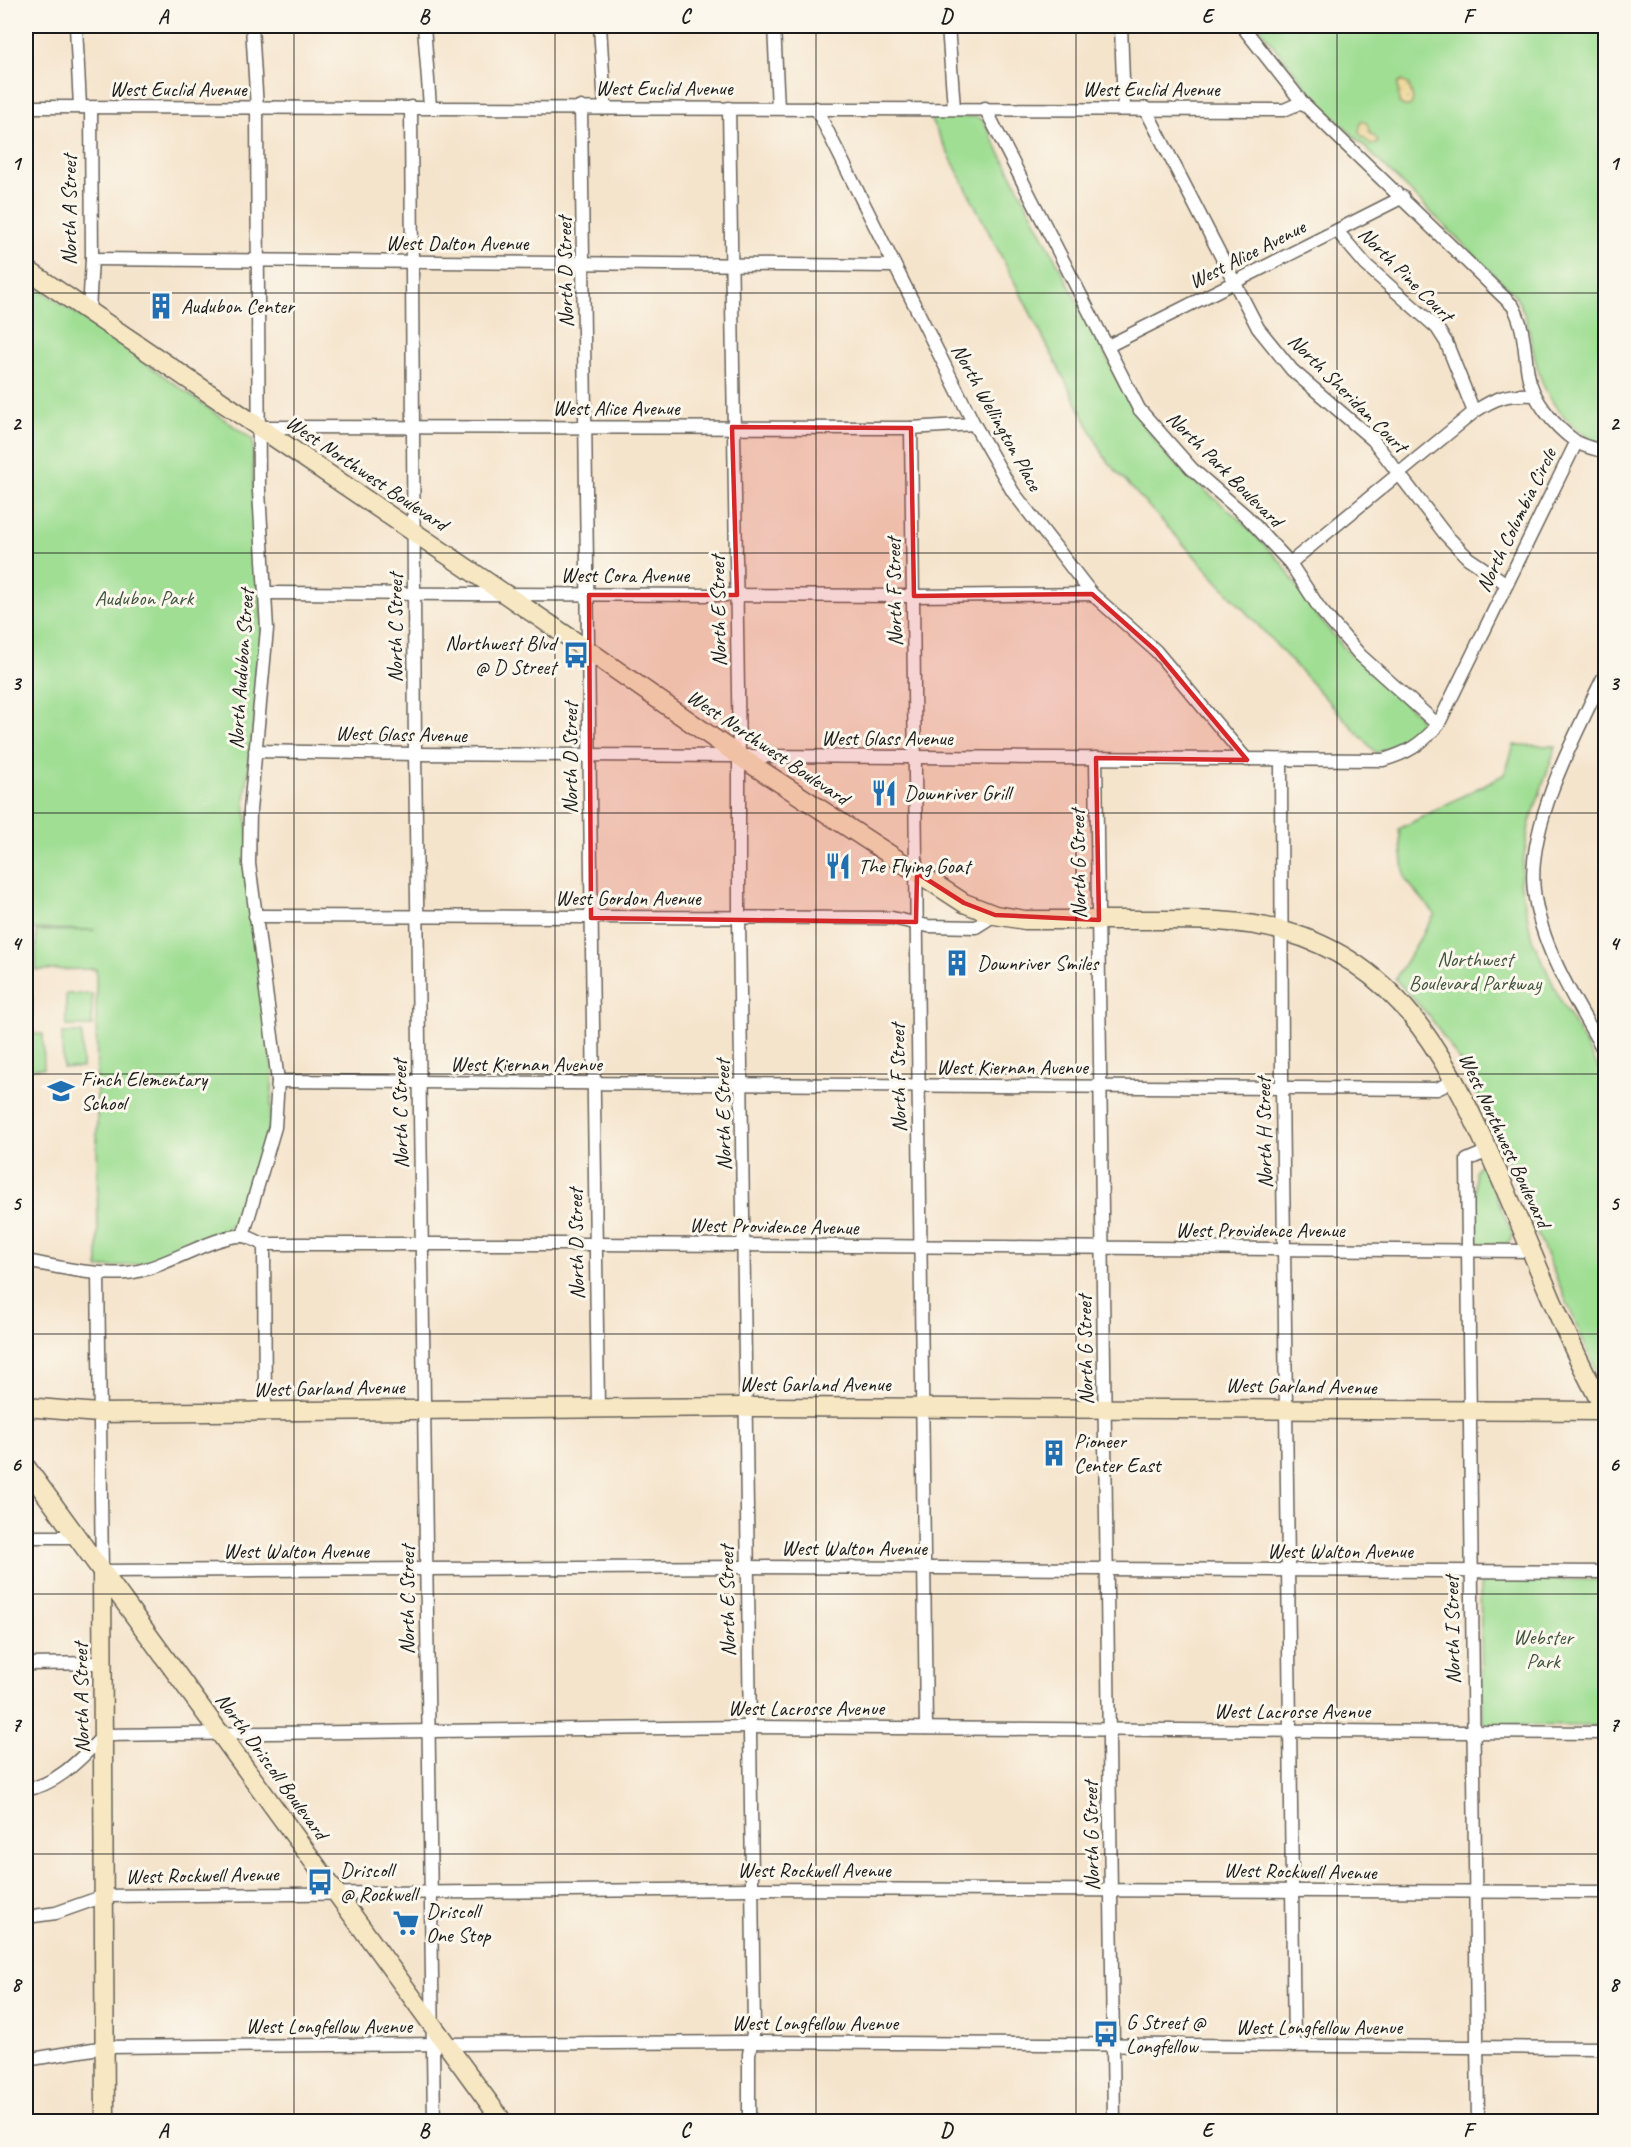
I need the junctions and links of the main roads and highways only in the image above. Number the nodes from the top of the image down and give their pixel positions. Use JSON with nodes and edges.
{"nodes":[{"id":1,"x":26,"y":269,"type":"edge"},
{"id":2,"x":26,"y":1407,"type":"edge"},
{"id":3,"x":1605,"y":1411,"type":"edge"},
{"id":4,"x":26,"y":1467,"type":"edge"},
{"id":5,"x":102,"y":1571,"type":"junction"},
{"id":6,"x":105,"y":2121,"type":"edge"},
{"id":7,"x":503,"y":2121,"type":"edge"}],
"edges":[{"from":1,"to":3,"type":"main road","name":"West Northwest Boulevard"},
{"from":2,"to":3,"type":"main road","name":"West Garland Avenue"},
{"from":4,"to":5,"type":"main road","name":"North Driscoll Boulevard"},
{"from":5,"to":6,"type":"main road","name":"North A Street"},
{"from":5,"to":7,"type":"main road","name":"North Driscoll Boulevard"}]}
